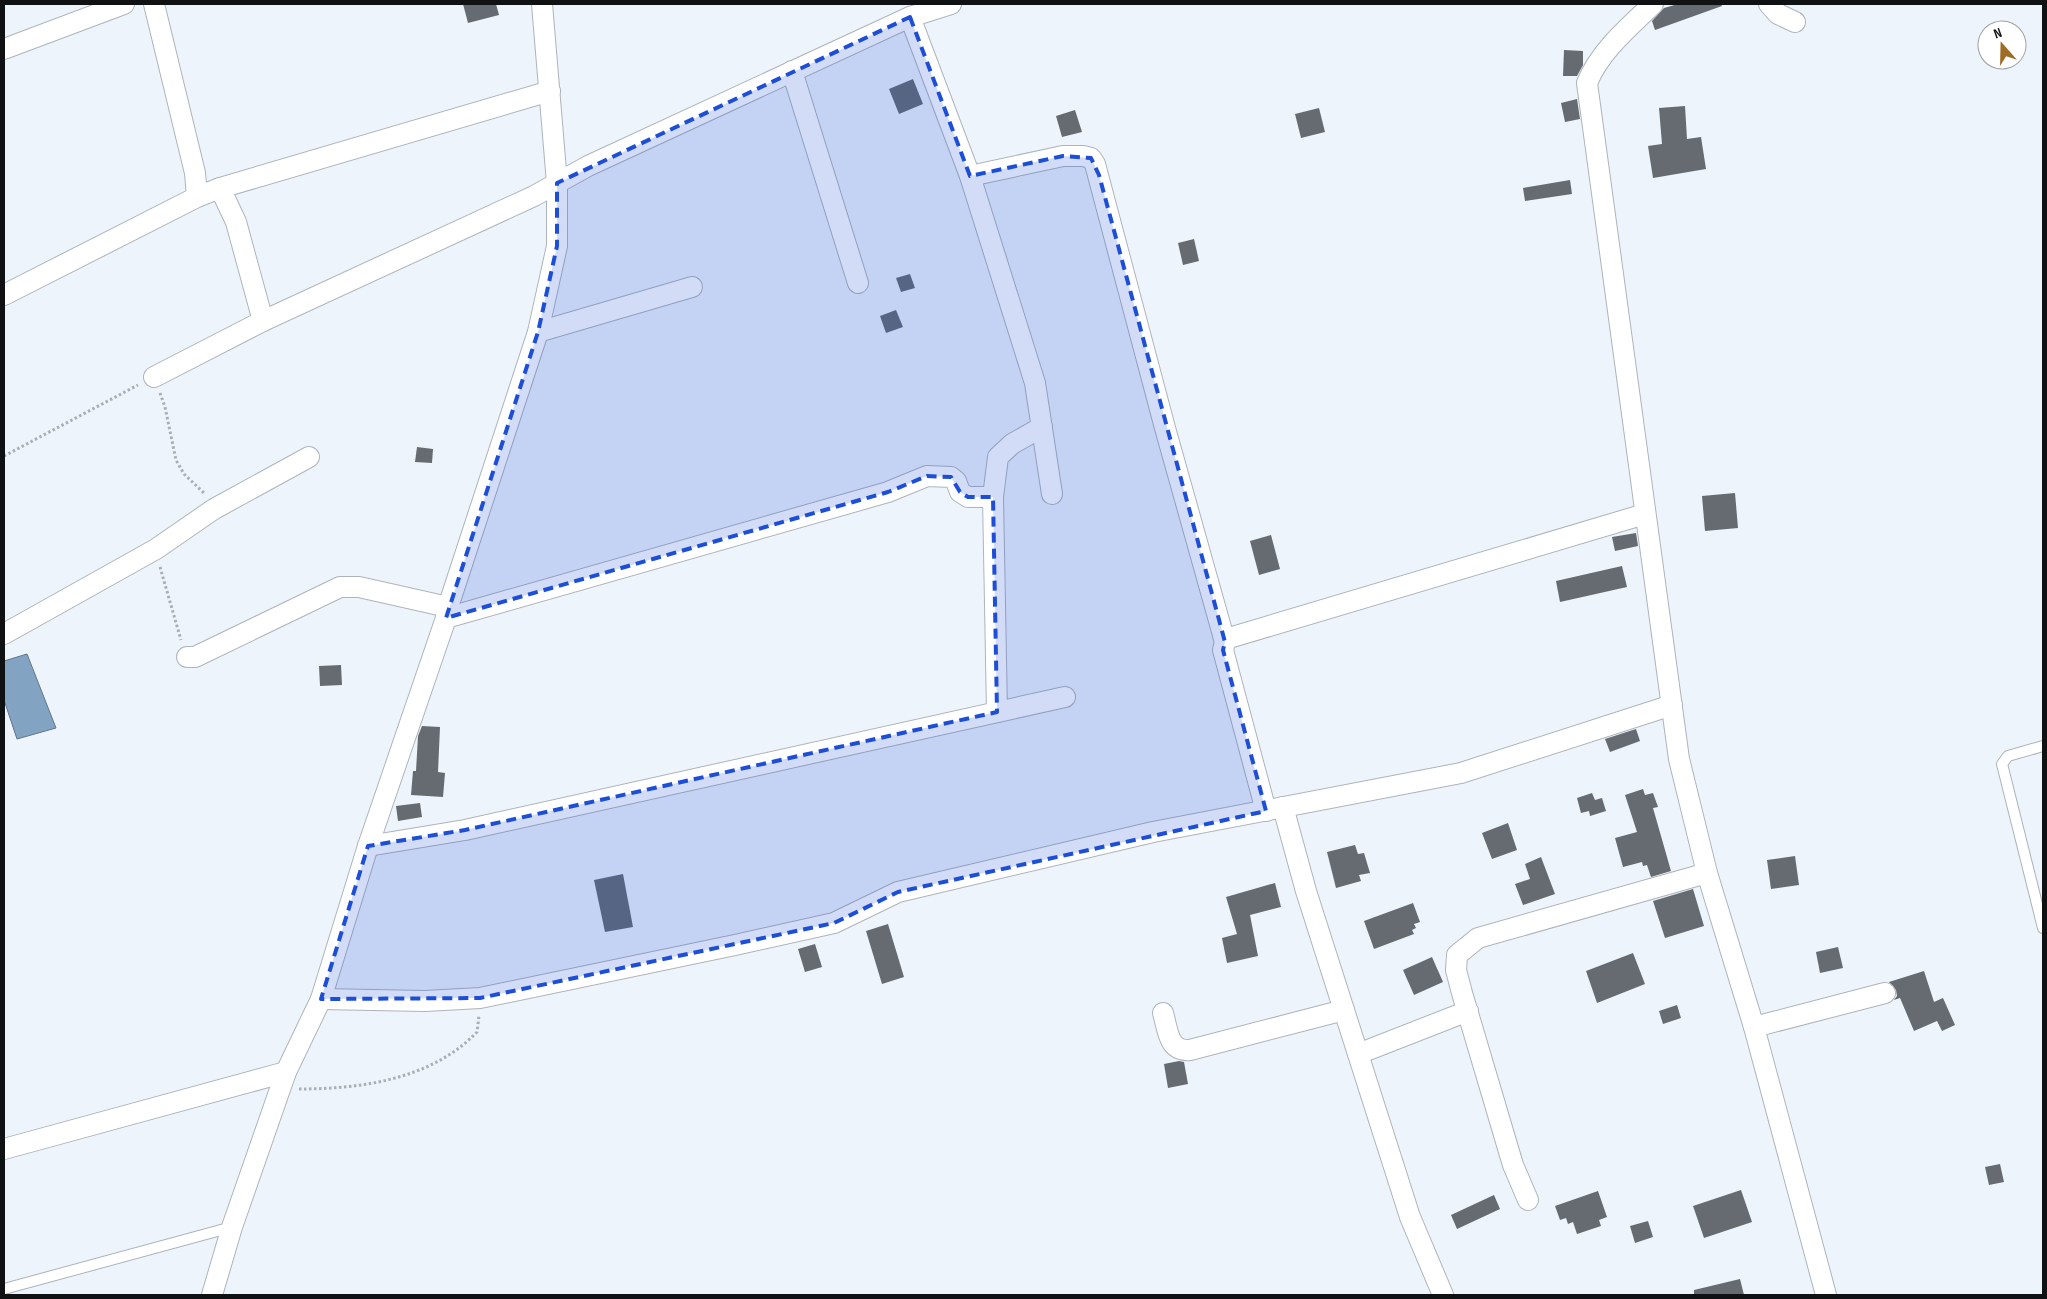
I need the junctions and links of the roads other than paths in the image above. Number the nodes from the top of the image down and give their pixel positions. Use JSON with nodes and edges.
{"nodes":[{"id":1,"x":124,"y":4,"type":"edge"},
{"id":2,"x":154,"y":4,"type":"edge"},
{"id":3,"x":542,"y":4,"type":"edge"},
{"id":4,"x":951,"y":4,"type":"edge"},
{"id":5,"x":1653,"y":4,"type":"edge"},
{"id":6,"x":1769,"y":4,"type":"edge"},
{"id":7,"x":910,"y":17,"type":"junction"},
{"id":8,"x":1795,"y":22,"type":"dead end"},
{"id":9,"x":4,"y":49,"type":"edge"},
{"id":10,"x":792,"y":71,"type":"junction"},
{"id":11,"x":550,"y":91,"type":"junction"},
{"id":12,"x":970,"y":176,"type":"junction"},
{"id":13,"x":558,"y":183,"type":"junction"},
{"id":14,"x":220,"y":188,"type":"junction"},
{"id":15,"x":197,"y":196,"type":"junction"},
{"id":16,"x":858,"y":283,"type":"dead end"},
{"id":17,"x":692,"y":287,"type":"dead end"},
{"id":18,"x":4,"y":295,"type":"edge"},
{"id":19,"x":263,"y":320,"type":"junction"},
{"id":20,"x":538,"y":332,"type":"junction"},
{"id":21,"x":154,"y":377,"type":"road end"},
{"id":22,"x":1042,"y":428,"type":"junction"},
{"id":23,"x":309,"y":457,"type":"dead end"},
{"id":24,"x":1052,"y":494,"type":"dead end"},
{"id":25,"x":993,"y":496,"type":"junction"},
{"id":26,"x":1645,"y":514,"type":"junction"},
{"id":27,"x":447,"y":613,"type":"junction"},
{"id":28,"x":4,"y":634,"type":"edge"},
{"id":29,"x":1225,"y":642,"type":"junction"},
{"id":30,"x":187,"y":657,"type":"road end"},
{"id":31,"x":1065,"y":697,"type":"dead end"},
{"id":32,"x":1672,"y":705,"type":"junction"},
{"id":33,"x":997,"y":712,"type":"junction"},
{"id":34,"x":2043,"y":746,"type":"edge"},
{"id":35,"x":1274,"y":809,"type":"junction"},
{"id":36,"x":368,"y":846,"type":"junction"},
{"id":37,"x":1706,"y":873,"type":"junction"},
{"id":38,"x":2043,"y":928,"type":"edge"},
{"id":39,"x":1885,"y":993,"type":"dead end"},
{"id":40,"x":321,"y":999,"type":"junction"},
{"id":41,"x":1344,"y":1010,"type":"junction"},
{"id":42,"x":1468,"y":1011,"type":"junction"},
{"id":43,"x":1162,"y":1013,"type":"dead end"},
{"id":44,"x":1754,"y":1027,"type":"junction"},
{"id":45,"x":1358,"y":1054,"type":"junction"},
{"id":46,"x":283,"y":1080,"type":"junction"},
{"id":47,"x":4,"y":1149,"type":"edge"},
{"id":48,"x":1528,"y":1200,"type":"dead end"},
{"id":49,"x":232,"y":1227,"type":"junction"},
{"id":50,"x":4,"y":1289,"type":"edge"},
{"id":51,"x":212,"y":1295,"type":"edge"},
{"id":52,"x":1443,"y":1295,"type":"edge"},
{"id":53,"x":1826,"y":1295,"type":"edge"}],
"edges":[{"from":1,"to":9,"type":"street"},
{"from":2,"to":15,"type":"street"},
{"from":3,"to":11,"type":"street"},
{"from":4,"to":7,"type":"street"},
{"from":5,"to":26,"type":"street"},
{"from":6,"to":8,"type":"street"},
{"from":7,"to":10,"type":"street"},
{"from":7,"to":12,"type":"street"},
{"from":10,"to":13,"type":"street"},
{"from":10,"to":16,"type":"street"},
{"from":11,"to":13,"type":"street"},
{"from":11,"to":14,"type":"street"},
{"from":12,"to":22,"type":"street"},
{"from":12,"to":29,"type":"street"},
{"from":13,"to":19,"type":"street"},
{"from":13,"to":20,"type":"street"},
{"from":14,"to":15,"type":"street"},
{"from":14,"to":19,"type":"street"},
{"from":15,"to":18,"type":"street"},
{"from":17,"to":20,"type":"street"},
{"from":19,"to":21,"type":"street"},
{"from":20,"to":27,"type":"street"},
{"from":22,"to":24,"type":"street"},
{"from":22,"to":25,"type":"street"},
{"from":23,"to":28,"type":"street"},
{"from":25,"to":27,"type":"street"},
{"from":25,"to":33,"type":"street"},
{"from":26,"to":29,"type":"street"},
{"from":26,"to":32,"type":"street"},
{"from":27,"to":30,"type":"street"},
{"from":27,"to":36,"type":"street"},
{"from":29,"to":35,"type":"street"},
{"from":31,"to":33,"type":"street"},
{"from":32,"to":35,"type":"street"},
{"from":32,"to":37,"type":"street"},
{"from":33,"to":36,"type":"street"},
{"from":34,"to":38,"type":"lane"},
{"from":35,"to":40,"type":"street"},
{"from":35,"to":41,"type":"street"},
{"from":36,"to":40,"type":"street"},
{"from":37,"to":42,"type":"street"},
{"from":37,"to":44,"type":"street"},
{"from":39,"to":44,"type":"street"},
{"from":40,"to":46,"type":"street"},
{"from":41,"to":43,"type":"street"},
{"from":41,"to":45,"type":"street"},
{"from":42,"to":45,"type":"street"},
{"from":42,"to":48,"type":"street"},
{"from":44,"to":53,"type":"street"},
{"from":45,"to":52,"type":"street"},
{"from":46,"to":47,"type":"street"},
{"from":46,"to":49,"type":"street"},
{"from":49,"to":50,"type":"lane"},
{"from":49,"to":51,"type":"street"}]}
